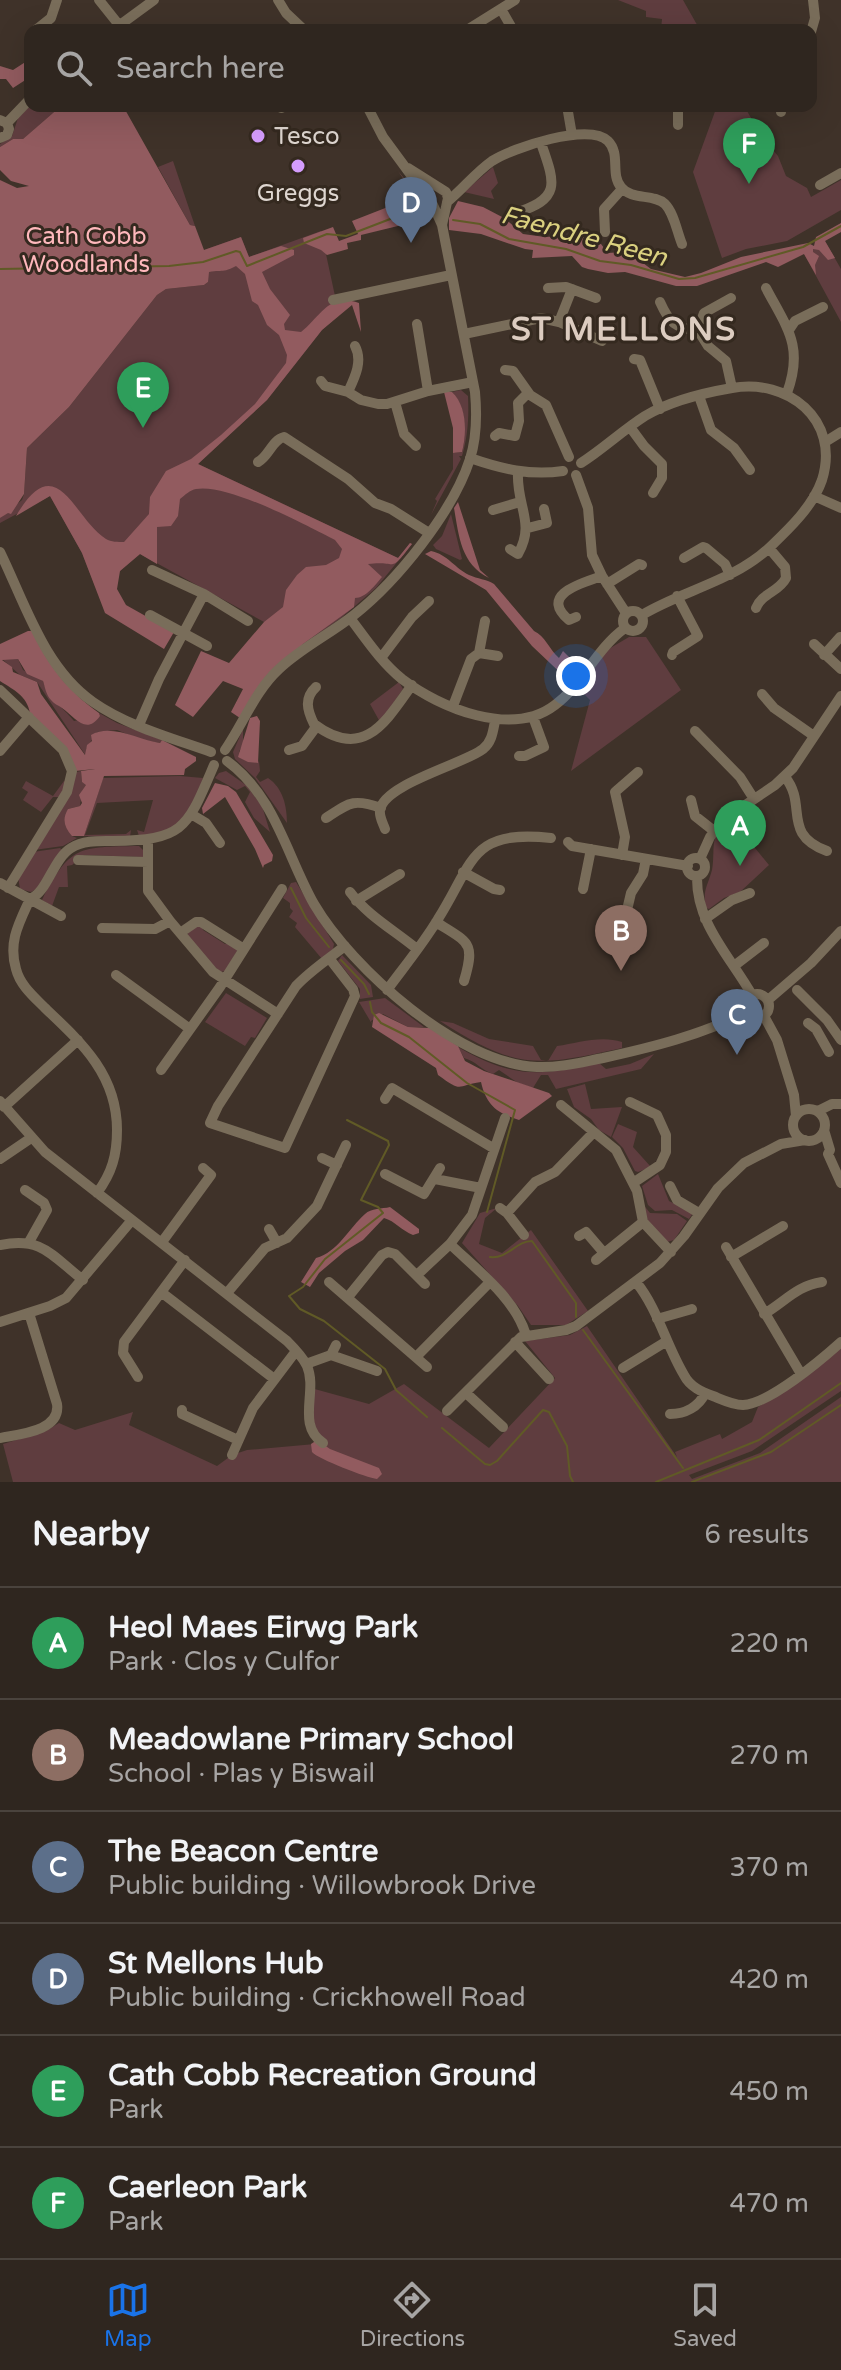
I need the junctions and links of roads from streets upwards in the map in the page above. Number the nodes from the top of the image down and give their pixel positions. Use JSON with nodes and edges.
{"nodes":[{"id":1,"x":57,"y":0,"type":"edge"},
{"id":2,"x":99,"y":0,"type":"edge"},
{"id":3,"x":154,"y":0,"type":"edge"},
{"id":4,"x":278,"y":0,"type":"edge"},
{"id":5,"x":515,"y":0,"type":"edge"},
{"id":6,"x":813,"y":0,"type":"edge"},
{"id":7,"x":501,"y":9,"type":"junction"},
{"id":8,"x":44,"y":24,"type":"edge"},
{"id":9,"x":114,"y":24,"type":"edge"},
{"id":10,"x":121,"y":24,"type":"edge"},
{"id":11,"x":298,"y":24,"type":"edge"},
{"id":12,"x":477,"y":24,"type":"edge"},
{"id":13,"x":510,"y":24,"type":"edge"},
{"id":14,"x":813,"y":24,"type":"edge"},
{"id":15,"x":24,"y":104,"type":"edge"},
{"id":16,"x":374,"y":112,"type":"edge"},
{"id":17,"x":568,"y":112,"type":"edge"},
{"id":18,"x":678,"y":112,"type":"edge"},
{"id":19,"x":4,"y":122,"type":"edge"},
{"id":20,"x":678,"y":125,"type":"dead end"},
{"id":21,"x":572,"y":135,"type":"junction"},
{"id":22,"x":0,"y":138,"type":"edge"},
{"id":23,"x":541,"y":143,"type":"junction"},
{"id":24,"x":406,"y":167,"type":"junction"},
{"id":25,"x":841,"y":173,"type":"edge"},
{"id":26,"x":469,"y":179,"type":"junction"},
{"id":27,"x":820,"y":185,"type":"dead end"},
{"id":28,"x":440,"y":188,"type":"junction"},
{"id":29,"x":622,"y":189,"type":"junction"},
{"id":30,"x":446,"y":202,"type":"junction"},
{"id":31,"x":432,"y":203,"type":"junction"},
{"id":32,"x":515,"y":213,"type":"dead end"},
{"id":33,"x":442,"y":225,"type":"junction"},
{"id":34,"x":605,"y":232,"type":"dead end"},
{"id":35,"x":682,"y":244,"type":"dead end"},
{"id":36,"x":451,"y":275,"type":"junction"},
{"id":37,"x":548,"y":288,"type":"dead end"},
{"id":38,"x":766,"y":288,"type":"dead end"},
{"id":39,"x":572,"y":289,"type":"junction"},
{"id":40,"x":596,"y":298,"type":"dead end"},
{"id":41,"x":731,"y":298,"type":"dead end"},
{"id":42,"x":333,"y":300,"type":"dead end"},
{"id":43,"x":660,"y":302,"type":"dead end"},
{"id":44,"x":823,"y":307,"type":"dead end"},
{"id":45,"x":559,"y":322,"type":"junction"},
{"id":46,"x":417,"y":324,"type":"dead end"},
{"id":47,"x":698,"y":330,"type":"junction"},
{"id":48,"x":789,"y":330,"type":"junction"},
{"id":49,"x":464,"y":334,"type":"junction"},
{"id":50,"x":602,"y":341,"type":"dead end"},
{"id":51,"x":355,"y":346,"type":"dead end"},
{"id":52,"x":634,"y":359,"type":"dead end"},
{"id":53,"x":505,"y":370,"type":"dead end"},
{"id":54,"x":321,"y":381,"type":"dead end"},
{"id":55,"x":473,"y":382,"type":"junction"},
{"id":56,"x":732,"y":388,"type":"junction"},
{"id":57,"x":428,"y":391,"type":"junction"},
{"id":58,"x":348,"y":392,"type":"junction"},
{"id":59,"x":528,"y":393,"type":"junction"},
{"id":60,"x":787,"y":393,"type":"junction"},
{"id":61,"x":699,"y":396,"type":"junction"},
{"id":62,"x":395,"y":402,"type":"junction"},
{"id":63,"x":660,"y":409,"type":"junction"},
{"id":64,"x":630,"y":427,"type":"junction"},
{"id":65,"x":841,"y":432,"type":"edge"},
{"id":66,"x":495,"y":436,"type":"dead end"},
{"id":67,"x":825,"y":442,"type":"junction"},
{"id":68,"x":416,"y":446,"type":"dead end"},
{"id":69,"x":569,"y":457,"type":"junction"},
{"id":70,"x":470,"y":458,"type":"junction"},
{"id":71,"x":258,"y":462,"type":"dead end"},
{"id":72,"x":324,"y":463,"type":"junction"},
{"id":73,"x":581,"y":463,"type":"junction"},
{"id":74,"x":750,"y":470,"type":"dead end"},
{"id":75,"x":563,"y":471,"type":"junction"},
{"id":76,"x":518,"y":472,"type":"junction"},
{"id":77,"x":317,"y":473,"type":"dead end"},
{"id":78,"x":576,"y":475,"type":"junction"},
{"id":79,"x":653,"y":493,"type":"dead end"},
{"id":80,"x":814,"y":496,"type":"junction"},
{"id":81,"x":520,"y":502,"type":"junction"},
{"id":82,"x":841,"y":508,"type":"edge"},
{"id":83,"x":544,"y":509,"type":"dead end"},
{"id":84,"x":493,"y":510,"type":"dead end"},
{"id":85,"x":528,"y":528,"type":"junction"},
{"id":86,"x":429,"y":533,"type":"junction"},
{"id":87,"x":769,"y":548,"type":"junction"},
{"id":88,"x":510,"y":549,"type":"dead end"},
{"id":89,"x":0,"y":552,"type":"edge"},
{"id":90,"x":684,"y":558,"type":"dead end"},
{"id":91,"x":642,"y":565,"type":"dead end"},
{"id":92,"x":152,"y":570,"type":"dead end"},
{"id":93,"x":730,"y":575,"type":"junction"},
{"id":94,"x":604,"y":580,"type":"junction"},
{"id":95,"x":204,"y":594,"type":"junction"},
{"id":96,"x":677,"y":596,"type":"junction"},
{"id":97,"x":429,"y":601,"type":"dead end"},
{"id":98,"x":756,"y":608,"type":"dead end"},
{"id":99,"x":626,"y":613,"type":"junction"},
{"id":100,"x":150,"y":615,"type":"dead end"},
{"id":101,"x":642,"y":615,"type":"junction"},
{"id":102,"x":576,"y":617,"type":"dead end"},
{"id":103,"x":350,"y":618,"type":"junction"},
{"id":104,"x":248,"y":621,"type":"dead end"},
{"id":105,"x":485,"y":621,"type":"dead end"},
{"id":106,"x":625,"y":628,"type":"junction"},
{"id":107,"x":183,"y":633,"type":"junction"},
{"id":108,"x":840,"y":637,"type":"edge"},
{"id":109,"x":814,"y":644,"type":"dead end"},
{"id":110,"x":207,"y":646,"type":"dead end"},
{"id":111,"x":479,"y":653,"type":"junction"},
{"id":112,"x":672,"y":655,"type":"dead end"},
{"id":113,"x":824,"y":655,"type":"junction"},
{"id":114,"x":498,"y":656,"type":"dead end"},
{"id":115,"x":381,"y":658,"type":"junction"},
{"id":116,"x":841,"y":669,"type":"edge"},
{"id":117,"x":412,"y":685,"type":"junction"},
{"id":118,"x":316,"y":687,"type":"dead end"},
{"id":119,"x":0,"y":690,"type":"edge"},
{"id":120,"x":762,"y":694,"type":"dead end"},
{"id":121,"x":839,"y":702,"type":"edge"},
{"id":122,"x":453,"y":706,"type":"junction"},
{"id":123,"x":29,"y":717,"type":"junction"},
{"id":124,"x":533,"y":717,"type":"junction"},
{"id":125,"x":495,"y":721,"type":"junction"},
{"id":126,"x":139,"y":725,"type":"junction"},
{"id":127,"x":316,"y":727,"type":"junction"},
{"id":128,"x":695,"y":731,"type":"dead end"},
{"id":129,"x":814,"y":736,"type":"junction"},
{"id":130,"x":289,"y":750,"type":"dead end"},
{"id":131,"x":0,"y":751,"type":"edge"},
{"id":132,"x":211,"y":752,"type":"junction"},
{"id":133,"x":226,"y":756,"type":"junction"},
{"id":134,"x":519,"y":756,"type":"dead end"},
{"id":135,"x":214,"y":765,"type":"junction"},
{"id":136,"x":638,"y":772,"type":"dead end"},
{"id":137,"x":785,"y":777,"type":"junction"},
{"id":138,"x":754,"y":799,"type":"junction"},
{"id":139,"x":691,"y":800,"type":"dead end"},
{"id":140,"x":381,"y":808,"type":"junction"},
{"id":141,"x":734,"y":811,"type":"junction"},
{"id":142,"x":191,"y":814,"type":"junction"},
{"id":143,"x":326,"y":818,"type":"dead end"},
{"id":144,"x":385,"y":829,"type":"dead end"},
{"id":145,"x":714,"y":831,"type":"junction"},
{"id":146,"x":751,"y":835,"type":"dead end"},
{"id":147,"x":551,"y":838,"type":"dead end"},
{"id":148,"x":148,"y":840,"type":"junction"},
{"id":149,"x":568,"y":842,"type":"dead end"},
{"id":150,"x":220,"y":843,"type":"dead end"},
{"id":151,"x":591,"y":849,"type":"junction"},
{"id":152,"x":827,"y":851,"type":"dead end"},
{"id":153,"x":622,"y":855,"type":"junction"},
{"id":154,"x":646,"y":859,"type":"junction"},
{"id":155,"x":700,"y":859,"type":"junction"},
{"id":156,"x":78,"y":860,"type":"dead end"},
{"id":157,"x":148,"y":862,"type":"junction"},
{"id":158,"x":688,"y":866,"type":"junction"},
{"id":159,"x":463,"y":872,"type":"junction"},
{"id":160,"x":400,"y":874,"type":"dead end"},
{"id":161,"x":697,"y":876,"type":"junction"},
{"id":162,"x":4,"y":886,"type":"edge"},
{"id":163,"x":583,"y":889,"type":"dead end"},
{"id":164,"x":500,"y":890,"type":"dead end"},
{"id":165,"x":750,"y":893,"type":"dead end"},
{"id":166,"x":281,"y":898,"type":"dead end"},
{"id":167,"x":30,"y":899,"type":"junction"},
{"id":168,"x":627,"y":910,"type":"dead end"},
{"id":169,"x":61,"y":916,"type":"dead end"},
{"id":170,"x":705,"y":919,"type":"junction"},
{"id":171,"x":170,"y":921,"type":"junction"},
{"id":172,"x":436,"y":922,"type":"junction"},
{"id":173,"x":102,"y":928,"type":"dead end"},
{"id":174,"x":841,"y":931,"type":"edge"},
{"id":175,"x":180,"y":933,"type":"junction"},
{"id":176,"x":764,"y":943,"type":"dead end"},
{"id":177,"x":345,"y":946,"type":"junction"},
{"id":178,"x":244,"y":949,"type":"junction"},
{"id":179,"x":417,"y":949,"type":"junction"},
{"id":180,"x":0,"y":950,"type":"edge"},
{"id":181,"x":13,"y":950,"type":"junction"},
{"id":182,"x":329,"y":958,"type":"junction"},
{"id":183,"x":734,"y":966,"type":"junction"},
{"id":184,"x":116,"y":975,"type":"dead end"},
{"id":185,"x":137,"y":975,"type":"dead end"},
{"id":186,"x":225,"y":980,"type":"junction"},
{"id":187,"x":464,"y":981,"type":"dead end"},
{"id":188,"x":130,"y":986,"type":"junction"},
{"id":189,"x":387,"y":990,"type":"junction"},
{"id":190,"x":797,"y":990,"type":"dead end"},
{"id":191,"x":752,"y":995,"type":"junction"},
{"id":192,"x":768,"y":1000,"type":"junction"},
{"id":193,"x":747,"y":1012,"type":"junction"},
{"id":194,"x":278,"y":1014,"type":"junction"},
{"id":195,"x":764,"y":1016,"type":"junction"},
{"id":196,"x":827,"y":1020,"type":"junction"},
{"id":197,"x":190,"y":1029,"type":"junction"},
{"id":198,"x":78,"y":1040,"type":"junction"},
{"id":199,"x":841,"y":1040,"type":"edge"},
{"id":200,"x":829,"y":1052,"type":"dead end"},
{"id":201,"x":161,"y":1070,"type":"dead end"},
{"id":202,"x":794,"y":1095,"type":"junction"},
{"id":203,"x":385,"y":1099,"type":"dead end"},
{"id":204,"x":630,"y":1102,"type":"dead end"},
{"id":205,"x":2,"y":1104,"type":"edge"},
{"id":206,"x":561,"y":1105,"type":"dead end"},
{"id":207,"x":839,"y":1105,"type":"edge"},
{"id":208,"x":814,"y":1110,"type":"junction"},
{"id":209,"x":796,"y":1116,"type":"junction"},
{"id":210,"x":505,"y":1118,"type":"dead end"},
{"id":211,"x":825,"y":1127,"type":"junction"},
{"id":212,"x":794,"y":1128,"type":"junction"},
{"id":213,"x":593,"y":1133,"type":"junction"},
{"id":214,"x":31,"y":1138,"type":"junction"},
{"id":215,"x":809,"y":1140,"type":"junction"},
{"id":216,"x":781,"y":1144,"type":"junction"},
{"id":217,"x":346,"y":1145,"type":"dead end"},
{"id":218,"x":493,"y":1148,"type":"junction"},
{"id":219,"x":828,"y":1154,"type":"junction"},
{"id":220,"x":322,"y":1158,"type":"dead end"},
{"id":221,"x":0,"y":1159,"type":"edge"},
{"id":222,"x":337,"y":1165,"type":"junction"},
{"id":223,"x":203,"y":1168,"type":"dead end"},
{"id":224,"x":440,"y":1168,"type":"dead end"},
{"id":225,"x":385,"y":1174,"type":"dead end"},
{"id":226,"x":435,"y":1179,"type":"junction"},
{"id":227,"x":633,"y":1183,"type":"junction"},
{"id":228,"x":841,"y":1183,"type":"edge"},
{"id":229,"x":670,"y":1186,"type":"dead end"},
{"id":230,"x":481,"y":1188,"type":"junction"},
{"id":231,"x":25,"y":1190,"type":"dead end"},
{"id":232,"x":97,"y":1193,"type":"junction"},
{"id":233,"x":699,"y":1213,"type":"junction"},
{"id":234,"x":132,"y":1220,"type":"junction"},
{"id":235,"x":643,"y":1222,"type":"junction"},
{"id":236,"x":776,"y":1227,"type":"dead end"},
{"id":237,"x":269,"y":1229,"type":"dead end"},
{"id":238,"x":524,"y":1235,"type":"dead end"},
{"id":239,"x":579,"y":1236,"type":"dead end"},
{"id":240,"x":29,"y":1242,"type":"junction"},
{"id":241,"x":162,"y":1242,"type":"junction"},
{"id":242,"x":277,"y":1243,"type":"junction"},
{"id":243,"x":450,"y":1244,"type":"junction"},
{"id":244,"x":0,"y":1245,"type":"edge"},
{"id":245,"x":671,"y":1252,"type":"junction"},
{"id":246,"x":185,"y":1260,"type":"junction"},
{"id":247,"x":417,"y":1275,"type":"junction"},
{"id":248,"x":83,"y":1280,"type":"junction"},
{"id":249,"x":816,"y":1281,"type":"dead end"},
{"id":250,"x":329,"y":1282,"type":"dead end"},
{"id":251,"x":490,"y":1282,"type":"junction"},
{"id":252,"x":636,"y":1282,"type":"junction"},
{"id":253,"x":425,"y":1284,"type":"dead end"},
{"id":254,"x":161,"y":1292,"type":"junction"},
{"id":255,"x":227,"y":1293,"type":"junction"},
{"id":256,"x":348,"y":1297,"type":"junction"},
{"id":257,"x":692,"y":1309,"type":"dead end"},
{"id":258,"x":29,"y":1313,"type":"junction"},
{"id":259,"x":764,"y":1314,"type":"junction"},
{"id":260,"x":657,"y":1319,"type":"junction"},
{"id":261,"x":0,"y":1322,"type":"edge"},
{"id":262,"x":526,"y":1335,"type":"junction"},
{"id":263,"x":667,"y":1341,"type":"junction"},
{"id":264,"x":515,"y":1342,"type":"junction"},
{"id":265,"x":841,"y":1342,"type":"edge"},
{"id":266,"x":296,"y":1351,"type":"junction"},
{"id":267,"x":417,"y":1356,"type":"junction"},
{"id":268,"x":306,"y":1364,"type":"junction"},
{"id":269,"x":427,"y":1367,"type":"dead end"},
{"id":270,"x":623,"y":1368,"type":"dead end"},
{"id":271,"x":377,"y":1371,"type":"dead end"},
{"id":272,"x":801,"y":1374,"type":"junction"},
{"id":273,"x":138,"y":1377,"type":"dead end"},
{"id":274,"x":273,"y":1378,"type":"junction"},
{"id":275,"x":549,"y":1379,"type":"dead end"},
{"id":276,"x":466,"y":1393,"type":"junction"},
{"id":277,"x":705,"y":1393,"type":"junction"},
{"id":278,"x":182,"y":1410,"type":"dead end"},
{"id":279,"x":447,"y":1411,"type":"dead end"},
{"id":280,"x":670,"y":1414,"type":"dead end"},
{"id":281,"x":503,"y":1427,"type":"dead end"},
{"id":282,"x":0,"y":1438,"type":"edge"},
{"id":283,"x":238,"y":1440,"type":"junction"},
{"id":284,"x":323,"y":1443,"type":"dead end"},
{"id":285,"x":232,"y":1455,"type":"dead end"}],
"edges":[{"from":1,"to":8,"type":"street"},
{"from":2,"to":9,"type":"street"},
{"from":3,"to":10,"type":"street"},
{"from":4,"to":11,"type":"street"},
{"from":5,"to":7,"type":"street"},
{"from":6,"to":14,"type":"street"},
{"from":7,"to":12,"type":"street"},
{"from":7,"to":13,"type":"street"},
{"from":15,"to":19,"type":"street"},
{"from":16,"to":24,"type":"street"},
{"from":17,"to":21,"type":"street"},
{"from":18,"to":20,"type":"street"},
{"from":19,"to":22,"type":"street"},
{"from":21,"to":23,"type":"street"},
{"from":21,"to":29,"type":"street"},
{"from":23,"to":26,"type":"street"},
{"from":23,"to":32,"type":"street"},
{"from":24,"to":28,"type":"street"},
{"from":24,"to":31,"type":"street"},
{"from":25,"to":27,"type":"street"},
{"from":26,"to":28,"type":"street"},
{"from":26,"to":30,"type":"street"},
{"from":28,"to":30,"type":"street"},
{"from":28,"to":31,"type":"street"},
{"from":29,"to":34,"type":"street"},
{"from":29,"to":35,"type":"street"},
{"from":30,"to":31,"type":"street"},
{"from":30,"to":33,"type":"street"},
{"from":31,"to":33,"type":"street"},
{"from":33,"to":36,"type":"street"},
{"from":36,"to":42,"type":"street"},
{"from":36,"to":49,"type":"street"},
{"from":37,"to":39,"type":"street"},
{"from":38,"to":48,"type":"street"},
{"from":39,"to":40,"type":"street"},
{"from":39,"to":45,"type":"street"},
{"from":41,"to":47,"type":"street"},
{"from":43,"to":47,"type":"street"},
{"from":44,"to":48,"type":"street"},
{"from":45,"to":49,"type":"street"},
{"from":45,"to":50,"type":"street"},
{"from":46,"to":57,"type":"street"},
{"from":47,"to":56,"type":"street"},
{"from":48,"to":60,"type":"street"},
{"from":49,"to":55,"type":"street"},
{"from":51,"to":58,"type":"street"},
{"from":52,"to":63,"type":"street"},
{"from":53,"to":59,"type":"street"},
{"from":54,"to":58,"type":"street"},
{"from":55,"to":57,"type":"street"},
{"from":55,"to":70,"type":"street"},
{"from":56,"to":60,"type":"street"},
{"from":56,"to":61,"type":"street"},
{"from":57,"to":62,"type":"street"},
{"from":58,"to":62,"type":"street"},
{"from":59,"to":66,"type":"street"},
{"from":59,"to":69,"type":"street"},
{"from":60,"to":67,"type":"street"},
{"from":61,"to":63,"type":"street"},
{"from":61,"to":74,"type":"street"},
{"from":62,"to":68,"type":"street"},
{"from":63,"to":64,"type":"street"},
{"from":64,"to":73,"type":"street"},
{"from":64,"to":79,"type":"street"},
{"from":65,"to":67,"type":"street"},
{"from":67,"to":80,"type":"street"},
{"from":69,"to":73,"type":"street"},
{"from":69,"to":75,"type":"street"},
{"from":70,"to":76,"type":"street"},
{"from":70,"to":86,"type":"street"},
{"from":71,"to":72,"type":"street"},
{"from":72,"to":77,"type":"street"},
{"from":72,"to":86,"type":"street"},
{"from":73,"to":78,"type":"street"},
{"from":75,"to":76,"type":"street"},
{"from":75,"to":78,"type":"street"},
{"from":76,"to":81,"type":"street"},
{"from":78,"to":94,"type":"street"},
{"from":80,"to":82,"type":"street"},
{"from":80,"to":87,"type":"street"},
{"from":81,"to":84,"type":"street"},
{"from":81,"to":85,"type":"street"},
{"from":83,"to":85,"type":"street"},
{"from":85,"to":88,"type":"street"},
{"from":86,"to":103,"type":"street"},
{"from":87,"to":93,"type":"street"},
{"from":87,"to":98,"type":"street"},
{"from":89,"to":126,"type":"street"},
{"from":90,"to":93,"type":"street"},
{"from":91,"to":94,"type":"street"},
{"from":92,"to":95,"type":"street"},
{"from":93,"to":96,"type":"street"},
{"from":94,"to":99,"type":"street"},
{"from":94,"to":102,"type":"street"},
{"from":95,"to":104,"type":"street"},
{"from":95,"to":107,"type":"street"},
{"from":96,"to":101,"type":"street"},
{"from":96,"to":112,"type":"street"},
{"from":97,"to":115,"type":"street"},
{"from":99,"to":101,"type":"street"},
{"from":99,"to":106,"type":"street"},
{"from":100,"to":107,"type":"street"},
{"from":101,"to":106,"type":"street"},
{"from":103,"to":115,"type":"street"},
{"from":103,"to":133,"type":"street"},
{"from":105,"to":111,"type":"street"},
{"from":106,"to":124,"type":"street"},
{"from":107,"to":110,"type":"street"},
{"from":107,"to":126,"type":"street"},
{"from":108,"to":113,"type":"street"},
{"from":109,"to":113,"type":"street"},
{"from":111,"to":114,"type":"street"},
{"from":111,"to":122,"type":"street"},
{"from":113,"to":116,"type":"street"},
{"from":115,"to":117,"type":"street"},
{"from":117,"to":122,"type":"street"},
{"from":117,"to":127,"type":"street"},
{"from":118,"to":127,"type":"street"},
{"from":119,"to":123,"type":"street"},
{"from":120,"to":129,"type":"street"},
{"from":121,"to":129,"type":"street"},
{"from":122,"to":125,"type":"street"},
{"from":123,"to":131,"type":"street"},
{"from":123,"to":162,"type":"street"},
{"from":124,"to":125,"type":"street"},
{"from":124,"to":134,"type":"street"},
{"from":125,"to":140,"type":"street"},
{"from":126,"to":132,"type":"street"},
{"from":127,"to":130,"type":"street"},
{"from":128,"to":138,"type":"street"},
{"from":129,"to":137,"type":"street"},
{"from":132,"to":133,"type":"street"},
{"from":132,"to":135,"type":"street"},
{"from":133,"to":135,"type":"street"},
{"from":133,"to":177,"type":"street"},
{"from":135,"to":142,"type":"street"},
{"from":136,"to":153,"type":"street"},
{"from":137,"to":138,"type":"street"},
{"from":137,"to":152,"type":"street"},
{"from":138,"to":141,"type":"street"},
{"from":139,"to":145,"type":"street"},
{"from":140,"to":143,"type":"street"},
{"from":140,"to":144,"type":"street"},
{"from":141,"to":145,"type":"street"},
{"from":141,"to":146,"type":"street"},
{"from":142,"to":148,"type":"street"},
{"from":142,"to":150,"type":"street"},
{"from":145,"to":155,"type":"street"},
{"from":147,"to":159,"type":"street"},
{"from":148,"to":157,"type":"street"},
{"from":148,"to":167,"type":"street"},
{"from":149,"to":151,"type":"street"},
{"from":151,"to":153,"type":"street"},
{"from":151,"to":163,"type":"street"},
{"from":153,"to":154,"type":"street"},
{"from":154,"to":158,"type":"street"},
{"from":154,"to":168,"type":"street"},
{"from":155,"to":158,"type":"street"},
{"from":155,"to":161,"type":"street"},
{"from":156,"to":157,"type":"street"},
{"from":157,"to":171,"type":"street"},
{"from":158,"to":161,"type":"street"},
{"from":159,"to":164,"type":"street"},
{"from":159,"to":172,"type":"street"},
{"from":160,"to":179,"type":"street"},
{"from":161,"to":170,"type":"street"},
{"from":162,"to":167,"type":"street"},
{"from":165,"to":170,"type":"street"},
{"from":166,"to":178,"type":"street"},
{"from":167,"to":169,"type":"street"},
{"from":167,"to":181,"type":"street"},
{"from":170,"to":183,"type":"street"},
{"from":171,"to":173,"type":"street"},
{"from":171,"to":175,"type":"street"},
{"from":172,"to":179,"type":"street"},
{"from":172,"to":187,"type":"street"},
{"from":174,"to":192,"type":"street"},
{"from":175,"to":178,"type":"street"},
{"from":175,"to":186,"type":"street"},
{"from":176,"to":183,"type":"street"},
{"from":177,"to":182,"type":"street"},
{"from":177,"to":189,"type":"street"},
{"from":178,"to":186,"type":"street"},
{"from":179,"to":189,"type":"street"},
{"from":180,"to":181,"type":"street"},
{"from":181,"to":198,"type":"street"},
{"from":182,"to":194,"type":"street"},
{"from":182,"to":194,"type":"street"},
{"from":183,"to":191,"type":"street"},
{"from":184,"to":188,"type":"street"},
{"from":185,"to":188,"type":"street"},
{"from":186,"to":194,"type":"street"},
{"from":186,"to":197,"type":"street"},
{"from":188,"to":197,"type":"street"},
{"from":189,"to":193,"type":"street"},
{"from":190,"to":196,"type":"street"},
{"from":191,"to":192,"type":"street"},
{"from":191,"to":193,"type":"street"},
{"from":192,"to":195,"type":"street"},
{"from":193,"to":195,"type":"street"},
{"from":195,"to":202,"type":"street"},
{"from":196,"to":199,"type":"street"},
{"from":196,"to":200,"type":"street"},
{"from":197,"to":201,"type":"street"},
{"from":198,"to":205,"type":"street"},
{"from":198,"to":232,"type":"street"},
{"from":202,"to":208,"type":"street"},
{"from":202,"to":209,"type":"street"},
{"from":203,"to":218,"type":"street"},
{"from":204,"to":227,"type":"street"},
{"from":205,"to":214,"type":"street"},
{"from":206,"to":213,"type":"street"},
{"from":207,"to":208,"type":"street"},
{"from":207,"to":211,"type":"street"},
{"from":208,"to":209,"type":"street"},
{"from":208,"to":211,"type":"street"},
{"from":209,"to":212,"type":"street"},
{"from":210,"to":218,"type":"street"},
{"from":211,"to":215,"type":"street"},
{"from":211,"to":219,"type":"street"},
{"from":212,"to":215,"type":"street"},
{"from":212,"to":216,"type":"street"},
{"from":213,"to":227,"type":"street"},
{"from":213,"to":238,"type":"street"},
{"from":214,"to":221,"type":"street"},
{"from":214,"to":232,"type":"street"},
{"from":215,"to":216,"type":"street"},
{"from":215,"to":219,"type":"street"},
{"from":216,"to":233,"type":"street"},
{"from":217,"to":222,"type":"street"},
{"from":218,"to":230,"type":"street"},
{"from":219,"to":228,"type":"street"},
{"from":220,"to":222,"type":"street"},
{"from":222,"to":242,"type":"street"},
{"from":223,"to":241,"type":"street"},
{"from":224,"to":226,"type":"street"},
{"from":225,"to":226,"type":"street"},
{"from":226,"to":230,"type":"street"},
{"from":227,"to":235,"type":"street"},
{"from":229,"to":233,"type":"street"},
{"from":230,"to":243,"type":"street"},
{"from":231,"to":240,"type":"street"},
{"from":232,"to":234,"type":"street"},
{"from":233,"to":245,"type":"street"},
{"from":234,"to":241,"type":"street"},
{"from":234,"to":248,"type":"street"},
{"from":235,"to":239,"type":"street"},
{"from":235,"to":245,"type":"street"},
{"from":236,"to":259,"type":"street"},
{"from":237,"to":242,"type":"street"},
{"from":240,"to":244,"type":"street"},
{"from":240,"to":248,"type":"street"},
{"from":241,"to":246,"type":"street"},
{"from":242,"to":255,"type":"street"},
{"from":243,"to":247,"type":"street"},
{"from":243,"to":251,"type":"street"},
{"from":245,"to":252,"type":"street"},
{"from":246,"to":254,"type":"street"},
{"from":246,"to":255,"type":"street"},
{"from":247,"to":253,"type":"street"},
{"from":247,"to":256,"type":"street"},
{"from":248,"to":258,"type":"street"},
{"from":249,"to":259,"type":"street"},
{"from":250,"to":256,"type":"street"},
{"from":251,"to":262,"type":"street"},
{"from":251,"to":267,"type":"street"},
{"from":252,"to":260,"type":"street"},
{"from":252,"to":262,"type":"street"},
{"from":254,"to":273,"type":"street"},
{"from":254,"to":274,"type":"street"},
{"from":255,"to":266,"type":"street"},
{"from":256,"to":267,"type":"street"},
{"from":257,"to":260,"type":"street"},
{"from":258,"to":261,"type":"street"},
{"from":258,"to":282,"type":"street"},
{"from":259,"to":272,"type":"street"},
{"from":260,"to":263,"type":"street"},
{"from":262,"to":264,"type":"street"},
{"from":263,"to":270,"type":"street"},
{"from":263,"to":277,"type":"street"},
{"from":264,"to":275,"type":"street"},
{"from":264,"to":276,"type":"street"},
{"from":265,"to":272,"type":"street"},
{"from":266,"to":268,"type":"street"},
{"from":266,"to":274,"type":"street"},
{"from":267,"to":269,"type":"street"},
{"from":268,"to":271,"type":"street"},
{"from":268,"to":284,"type":"street"},
{"from":272,"to":277,"type":"street"},
{"from":274,"to":283,"type":"street"},
{"from":276,"to":279,"type":"street"},
{"from":276,"to":281,"type":"street"},
{"from":277,"to":280,"type":"street"},
{"from":278,"to":283,"type":"street"},
{"from":283,"to":285,"type":"street"}]}
